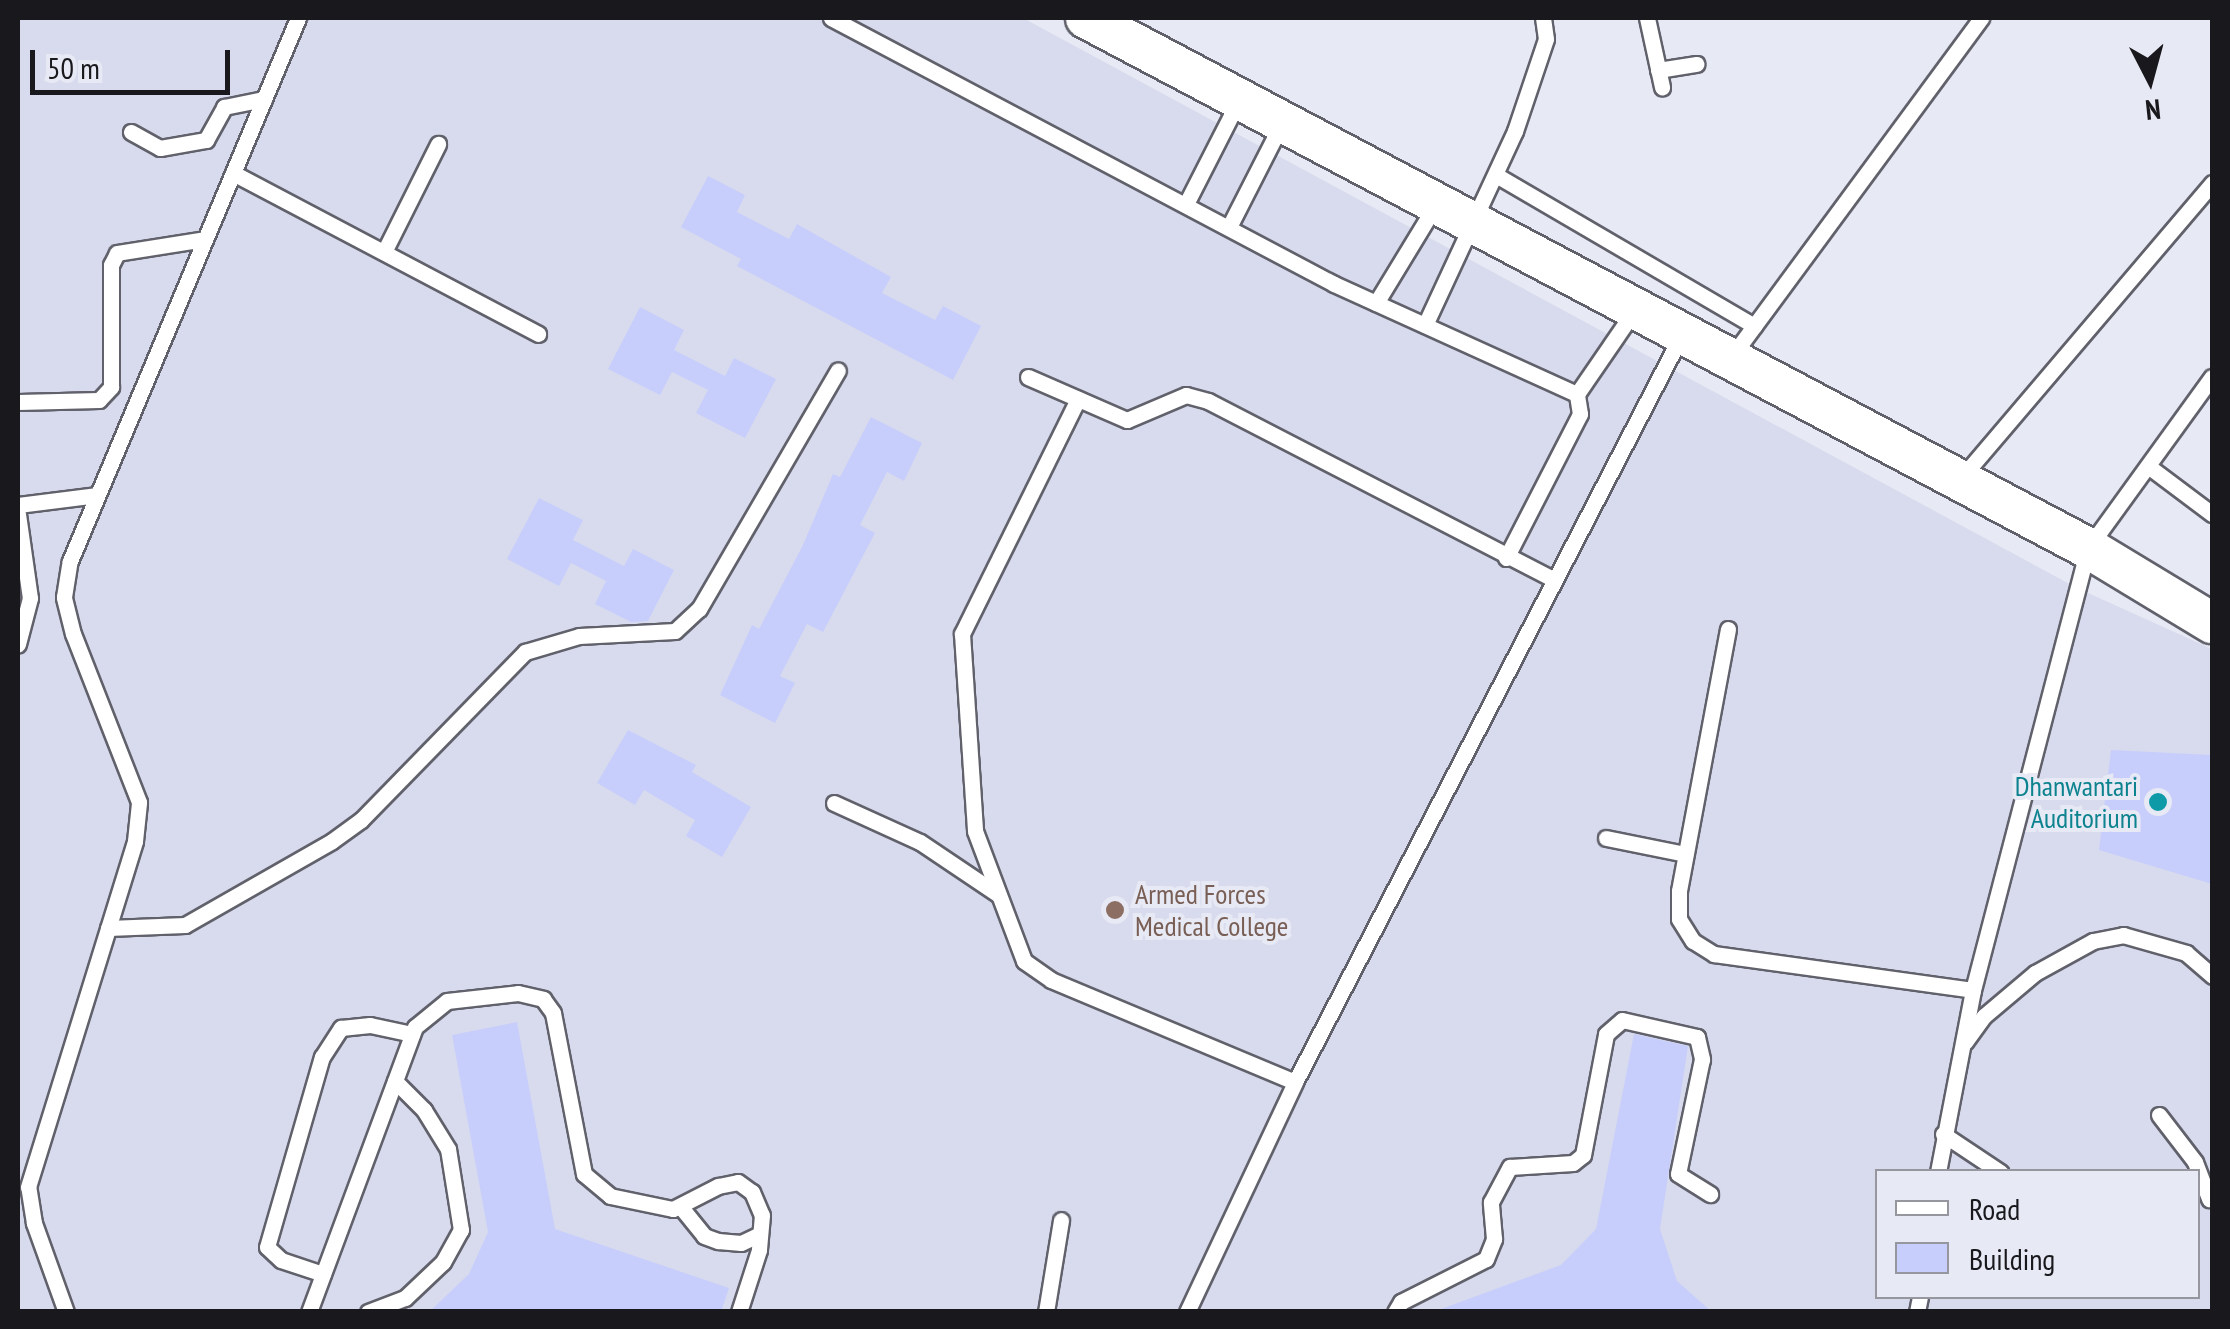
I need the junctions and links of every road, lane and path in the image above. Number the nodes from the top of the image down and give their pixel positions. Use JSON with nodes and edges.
{"nodes":[{"id":1,"x":298,"y":18,"type":"edge"},
{"id":2,"x":831,"y":18,"type":"edge"},
{"id":3,"x":1086,"y":18,"type":"edge"},
{"id":4,"x":1544,"y":18,"type":"edge"},
{"id":5,"x":1647,"y":18,"type":"edge"},
{"id":6,"x":1981,"y":18,"type":"edge"},
{"id":7,"x":1697,"y":64,"type":"dead end"},
{"id":8,"x":1658,"y":70,"type":"junction"},
{"id":9,"x":1662,"y":88,"type":"dead end"},
{"id":10,"x":1240,"y":99,"type":"junction"},
{"id":11,"x":264,"y":100,"type":"junction"},
{"id":12,"x":1283,"y":122,"type":"junction"},
{"id":13,"x":131,"y":132,"type":"dead end"},
{"id":14,"x":438,"y":144,"type":"dead end"},
{"id":15,"x":233,"y":173,"type":"junction"},
{"id":16,"x":1496,"y":175,"type":"junction"},
{"id":17,"x":2212,"y":183,"type":"edge"},
{"id":18,"x":1437,"y":203,"type":"junction"},
{"id":19,"x":1186,"y":204,"type":"junction"},
{"id":20,"x":1476,"y":224,"type":"junction"},
{"id":21,"x":1230,"y":227,"type":"junction"},
{"id":22,"x":205,"y":239,"type":"junction"},
{"id":23,"x":384,"y":252,"type":"junction"},
{"id":24,"x":1376,"y":303,"type":"junction"},
{"id":25,"x":1636,"y":308,"type":"junction"},
{"id":26,"x":1425,"y":325,"type":"junction"},
{"id":27,"x":1754,"y":326,"type":"junction"},
{"id":28,"x":1683,"y":332,"type":"junction"},
{"id":29,"x":538,"y":334,"type":"dead end"},
{"id":30,"x":1730,"y":360,"type":"junction"},
{"id":31,"x":838,"y":370,"type":"dead end"},
{"id":32,"x":1028,"y":377,"type":"dead end"},
{"id":33,"x":2212,"y":377,"type":"edge"},
{"id":34,"x":1578,"y":394,"type":"junction"},
{"id":35,"x":1078,"y":399,"type":"junction"},
{"id":36,"x":18,"y":402,"type":"edge"},
{"id":37,"x":2148,"y":466,"type":"junction"},
{"id":38,"x":1958,"y":482,"type":"junction"},
{"id":39,"x":97,"y":495,"type":"junction"},
{"id":40,"x":18,"y":505,"type":"edge"},
{"id":41,"x":18,"y":514,"type":"edge"},
{"id":42,"x":2212,"y":514,"type":"edge"},
{"id":43,"x":2088,"y":548,"type":"junction"},
{"id":44,"x":1506,"y":558,"type":"junction"},
{"id":45,"x":1555,"y":580,"type":"junction"},
{"id":46,"x":2212,"y":623,"type":"edge"},
{"id":47,"x":1728,"y":629,"type":"dead end"},
{"id":48,"x":18,"y":644,"type":"edge"},
{"id":49,"x":834,"y":803,"type":"dead end"},
{"id":50,"x":1606,"y":838,"type":"dead end"},
{"id":51,"x":1686,"y":854,"type":"junction"},
{"id":52,"x":999,"y":895,"type":"junction"},
{"id":53,"x":108,"y":928,"type":"junction"},
{"id":54,"x":2212,"y":976,"type":"edge"},
{"id":55,"x":1973,"y":990,"type":"junction"},
{"id":56,"x":412,"y":1034,"type":"junction"},
{"id":57,"x":1961,"y":1048,"type":"junction"},
{"id":58,"x":395,"y":1081,"type":"junction"},
{"id":59,"x":1295,"y":1082,"type":"junction"},
{"id":60,"x":2158,"y":1115,"type":"dead end"},
{"id":61,"x":1943,"y":1134,"type":"junction"},
{"id":62,"x":1938,"y":1169,"type":"edge"},
{"id":63,"x":1996,"y":1169,"type":"edge"},
{"id":64,"x":2197,"y":1169,"type":"edge"},
{"id":65,"x":1710,"y":1194,"type":"dead end"},
{"id":66,"x":680,"y":1206,"type":"junction"},
{"id":67,"x":1062,"y":1220,"type":"dead end"},
{"id":68,"x":760,"y":1234,"type":"junction"},
{"id":69,"x":323,"y":1274,"type":"junction"},
{"id":70,"x":66,"y":1312,"type":"edge"},
{"id":71,"x":309,"y":1312,"type":"edge"},
{"id":72,"x":368,"y":1312,"type":"edge"},
{"id":73,"x":739,"y":1312,"type":"edge"},
{"id":74,"x":1046,"y":1312,"type":"edge"},
{"id":75,"x":1187,"y":1312,"type":"edge"},
{"id":76,"x":1395,"y":1312,"type":"edge"}],
"edges":[{"from":1,"to":11,"type":"lane"},
{"from":2,"to":19,"type":"lane"},
{"from":3,"to":10,"type":"street"},
{"from":4,"to":16,"type":"lane"},
{"from":5,"to":8,"type":"lane"},
{"from":6,"to":27,"type":"lane"},
{"from":7,"to":8,"type":"lane"},
{"from":8,"to":9,"type":"lane"},
{"from":10,"to":12,"type":"street"},
{"from":10,"to":19,"type":"lane"},
{"from":11,"to":13,"type":"lane"},
{"from":11,"to":15,"type":"lane"},
{"from":12,"to":18,"type":"street"},
{"from":12,"to":21,"type":"lane"},
{"from":14,"to":23,"type":"lane"},
{"from":15,"to":22,"type":"lane"},
{"from":15,"to":23,"type":"lane"},
{"from":16,"to":20,"type":"lane"},
{"from":16,"to":27,"type":"lane"},
{"from":17,"to":38,"type":"lane"},
{"from":18,"to":20,"type":"street"},
{"from":18,"to":24,"type":"lane"},
{"from":19,"to":21,"type":"lane"},
{"from":20,"to":25,"type":"street"},
{"from":20,"to":26,"type":"lane"},
{"from":21,"to":24,"type":"lane"},
{"from":22,"to":36,"type":"lane"},
{"from":22,"to":39,"type":"lane"},
{"from":23,"to":29,"type":"lane"},
{"from":24,"to":26,"type":"lane"},
{"from":25,"to":28,"type":"street"},
{"from":25,"to":34,"type":"lane"},
{"from":26,"to":34,"type":"lane"},
{"from":27,"to":30,"type":"lane"},
{"from":28,"to":30,"type":"street"},
{"from":28,"to":45,"type":"lane"},
{"from":30,"to":38,"type":"street"},
{"from":31,"to":53,"type":"lane"},
{"from":32,"to":35,"type":"lane"},
{"from":33,"to":37,"type":"lane"},
{"from":34,"to":44,"type":"lane"},
{"from":35,"to":44,"type":"lane"},
{"from":35,"to":52,"type":"lane"},
{"from":37,"to":42,"type":"lane"},
{"from":37,"to":43,"type":"lane"},
{"from":38,"to":43,"type":"street"},
{"from":39,"to":40,"type":"lane"},
{"from":39,"to":53,"type":"lane"},
{"from":41,"to":48,"type":"lane"},
{"from":43,"to":46,"type":"street"},
{"from":43,"to":55,"type":"lane"},
{"from":44,"to":45,"type":"lane"},
{"from":45,"to":59,"type":"lane"},
{"from":47,"to":51,"type":"lane"},
{"from":49,"to":52,"type":"lane"},
{"from":50,"to":51,"type":"lane"},
{"from":51,"to":55,"type":"lane"},
{"from":52,"to":59,"type":"lane"},
{"from":53,"to":70,"type":"lane"},
{"from":54,"to":57,"type":"lane"},
{"from":55,"to":57,"type":"lane"},
{"from":56,"to":58,"type":"lane"},
{"from":56,"to":66,"type":"lane"},
{"from":56,"to":69,"type":"lane"},
{"from":57,"to":61,"type":"lane"},
{"from":58,"to":69,"type":"lane"},
{"from":58,"to":72,"type":"lane"},
{"from":59,"to":75,"type":"lane"},
{"from":60,"to":64,"type":"lane"},
{"from":61,"to":62,"type":"lane"},
{"from":61,"to":63,"type":"lane"},
{"from":65,"to":76,"type":"lane"},
{"from":66,"to":68,"type":"lane"},
{"from":66,"to":68,"type":"lane"},
{"from":67,"to":74,"type":"lane"},
{"from":68,"to":73,"type":"lane"},
{"from":69,"to":71,"type":"lane"}]}
